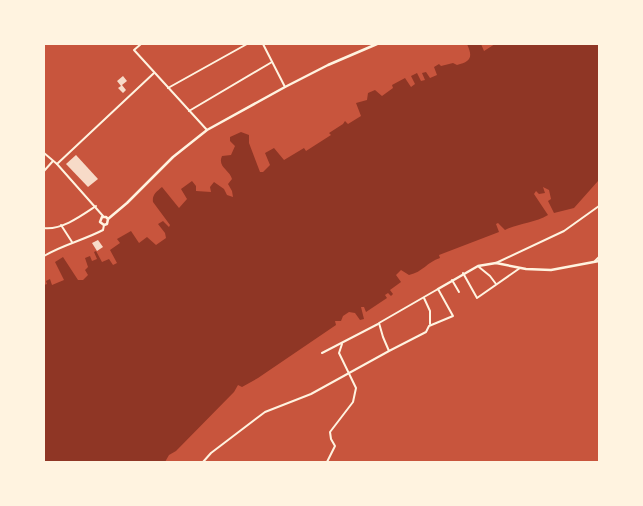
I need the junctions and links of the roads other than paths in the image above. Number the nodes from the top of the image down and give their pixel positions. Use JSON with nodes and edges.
{"nodes":[{"id":1,"x":140,"y":44,"type":"edge"},
{"id":2,"x":247,"y":44,"type":"edge"},
{"id":3,"x":263,"y":44,"type":"edge"},
{"id":4,"x":377,"y":44,"type":"edge"},
{"id":5,"x":371,"y":45,"type":"edge"},
{"id":6,"x":272,"y":62,"type":"junction"},
{"id":7,"x":154,"y":73,"type":"junction"},
{"id":8,"x":285,"y":87,"type":"junction"},
{"id":9,"x":168,"y":88,"type":"junction"},
{"id":10,"x":189,"y":110,"type":"junction"},
{"id":11,"x":207,"y":130,"type":"junction"},
{"id":12,"x":44,"y":153,"type":"edge"},
{"id":13,"x":54,"y":161,"type":"junction"},
{"id":14,"x":57,"y":164,"type":"junction"},
{"id":15,"x":44,"y":171,"type":"edge"},
{"id":16,"x":96,"y":206,"type":"junction"},
{"id":17,"x":599,"y":206,"type":"edge"},
{"id":18,"x":104,"y":217,"type":"junction"},
{"id":19,"x":108,"y":219,"type":"junction"},
{"id":20,"x":61,"y":225,"type":"junction"},
{"id":21,"x":104,"y":225,"type":"junction"},
{"id":22,"x":44,"y":228,"type":"edge"},
{"id":23,"x":72,"y":242,"type":"junction"},
{"id":24,"x":44,"y":256,"type":"edge"},
{"id":25,"x":599,"y":259,"type":"edge"},
{"id":26,"x":496,"y":263,"type":"junction"},
{"id":27,"x":478,"y":266,"type":"junction"},
{"id":28,"x":520,"y":268,"type":"junction"},
{"id":29,"x":463,"y":273,"type":"junction"},
{"id":30,"x":452,"y":280,"type":"junction"},
{"id":31,"x":496,"y":284,"type":"junction"},
{"id":32,"x":438,"y":289,"type":"junction"},
{"id":33,"x":459,"y":292,"type":"dead end"},
{"id":34,"x":424,"y":298,"type":"junction"},
{"id":35,"x":379,"y":323,"type":"junction"},
{"id":36,"x":430,"y":326,"type":"junction"},
{"id":37,"x":342,"y":344,"type":"junction"},
{"id":38,"x":389,"y":350,"type":"junction"},
{"id":39,"x":322,"y":353,"type":"dead end"},
{"id":40,"x":348,"y":374,"type":"junction"},
{"id":41,"x":203,"y":462,"type":"edge"},
{"id":42,"x":327,"y":462,"type":"edge"}],
"edges":[{"from":1,"to":7,"type":"street"},
{"from":2,"to":9,"type":"street"},
{"from":3,"to":6,"type":"street"},
{"from":4,"to":5,"type":"main road"},
{"from":5,"to":8,"type":"main road"},
{"from":6,"to":8,"type":"street"},
{"from":6,"to":10,"type":"street"},
{"from":7,"to":9,"type":"street"},
{"from":7,"to":14,"type":"street"},
{"from":8,"to":11,"type":"main road"},
{"from":9,"to":10,"type":"street"},
{"from":10,"to":11,"type":"street"},
{"from":11,"to":19,"type":"main road"},
{"from":12,"to":13,"type":"street"},
{"from":13,"to":14,"type":"street"},
{"from":13,"to":15,"type":"street"},
{"from":14,"to":16,"type":"street"},
{"from":16,"to":18,"type":"street"},
{"from":16,"to":20,"type":"street"},
{"from":17,"to":26,"type":"street"},
{"from":18,"to":19,"type":"main road"},
{"from":18,"to":21,"type":"main road"},
{"from":19,"to":21,"type":"main road"},
{"from":20,"to":22,"type":"street"},
{"from":20,"to":23,"type":"street"},
{"from":21,"to":23,"type":"street"},
{"from":23,"to":24,"type":"street"},
{"from":25,"to":28,"type":"main road"},
{"from":26,"to":27,"type":"main road"},
{"from":26,"to":28,"type":"main road"},
{"from":27,"to":29,"type":"main road"},
{"from":27,"to":31,"type":"street"},
{"from":28,"to":31,"type":"street"},
{"from":29,"to":30,"type":"main road"},
{"from":29,"to":31,"type":"street"},
{"from":30,"to":32,"type":"main road"},
{"from":30,"to":33,"type":"street"},
{"from":32,"to":34,"type":"street"},
{"from":32,"to":36,"type":"street"},
{"from":34,"to":35,"type":"street"},
{"from":34,"to":36,"type":"street"},
{"from":35,"to":37,"type":"street"},
{"from":35,"to":38,"type":"street"},
{"from":36,"to":38,"type":"street"},
{"from":37,"to":39,"type":"street"},
{"from":37,"to":40,"type":"street"},
{"from":38,"to":40,"type":"street"},
{"from":40,"to":41,"type":"street"},
{"from":40,"to":42,"type":"street"}]}
